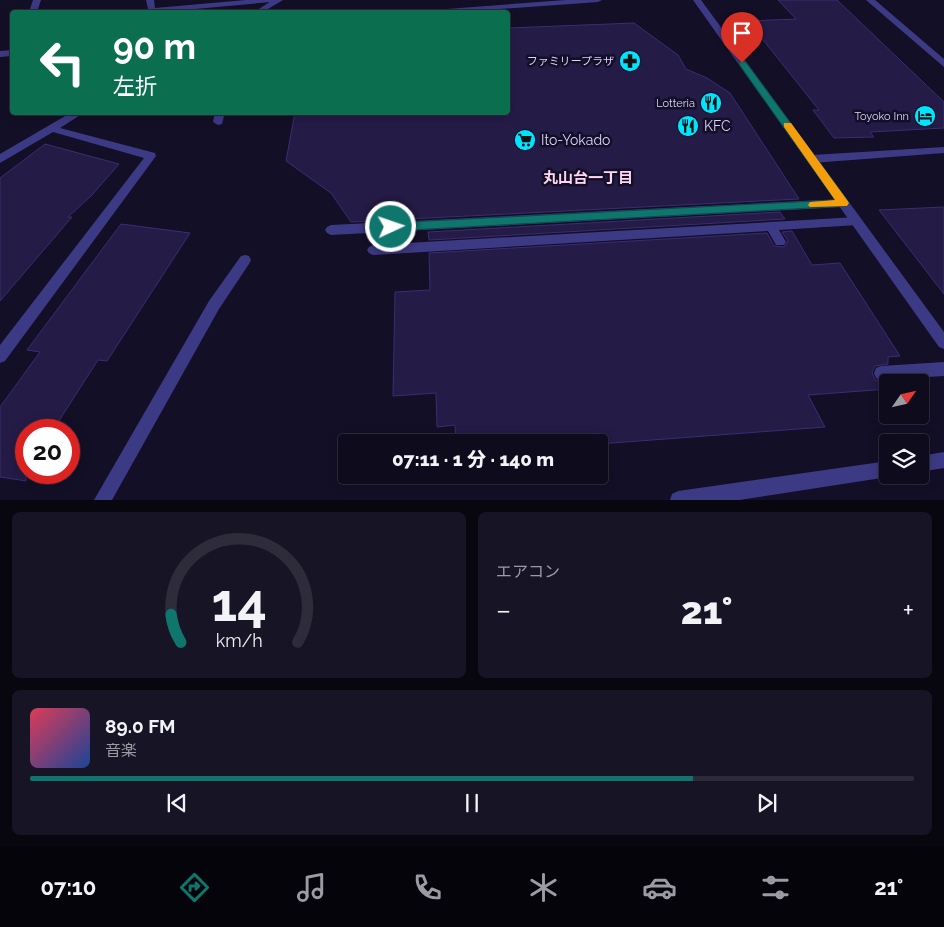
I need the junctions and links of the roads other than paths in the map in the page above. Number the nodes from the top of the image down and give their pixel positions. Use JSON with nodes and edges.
{"nodes":[{"id":1,"x":271,"y":0,"type":"edge"},
{"id":2,"x":279,"y":0,"type":"edge"},
{"id":3,"x":598,"y":0,"type":"edge"},
{"id":4,"x":697,"y":0,"type":"edge"},
{"id":5,"x":870,"y":0,"type":"edge"},
{"id":6,"x":163,"y":10,"type":"edge"},
{"id":7,"x":262,"y":10,"type":"edge"},
{"id":8,"x":460,"y":10,"type":"edge"},
{"id":9,"x":928,"y":50,"type":"junction"},
{"id":10,"x":944,"y":50,"type":"edge"},
{"id":11,"x":944,"y":64,"type":"edge"},
{"id":12,"x":75,"y":115,"type":"edge"},
{"id":13,"x":52,"y":129,"type":"junction"},
{"id":14,"x":944,"y":150,"type":"edge"},
{"id":15,"x":812,"y":159,"type":"junction"},
{"id":16,"x":0,"y":160,"type":"edge"},
{"id":17,"x":843,"y":203,"type":"junction"},
{"id":18,"x":857,"y":221,"type":"junction"},
{"id":19,"x":771,"y":226,"type":"junction"},
{"id":20,"x":331,"y":230,"type":"dead end"},
{"id":21,"x":780,"y":242,"type":"dead end"},
{"id":22,"x":373,"y":250,"type":"dead end"},
{"id":23,"x":245,"y":260,"type":"dead end"},
{"id":24,"x":944,"y":343,"type":"edge"},
{"id":25,"x":0,"y":356,"type":"edge"},
{"id":26,"x":944,"y":369,"type":"edge"},
{"id":27,"x":880,"y":373,"type":"dead end"},
{"id":28,"x":944,"y":460,"type":"edge"},
{"id":29,"x":929,"y":462,"type":"edge"},
{"id":30,"x":879,"y":470,"type":"edge"},
{"id":31,"x":102,"y":500,"type":"edge"},
{"id":32,"x":678,"y":500,"type":"edge"}],
"edges":[{"from":1,"to":6,"type":"street"},
{"from":2,"to":7,"type":"street"},
{"from":3,"to":8,"type":"street"},
{"from":4,"to":15,"type":"street"},
{"from":5,"to":9,"type":"street"},
{"from":9,"to":10,"type":"street"},
{"from":9,"to":11,"type":"street"},
{"from":12,"to":13,"type":"street"},
{"from":13,"to":16,"type":"street"},
{"from":13,"to":25,"type":"street"},
{"from":14,"to":15,"type":"street"},
{"from":15,"to":17,"type":"street"},
{"from":17,"to":18,"type":"street"},
{"from":17,"to":20,"type":"street"},
{"from":18,"to":19,"type":"street"},
{"from":18,"to":24,"type":"street"},
{"from":19,"to":21,"type":"street"},
{"from":19,"to":22,"type":"street"},
{"from":23,"to":31,"type":"street"},
{"from":26,"to":27,"type":"street"},
{"from":28,"to":29,"type":"street"},
{"from":30,"to":32,"type":"street"}]}
